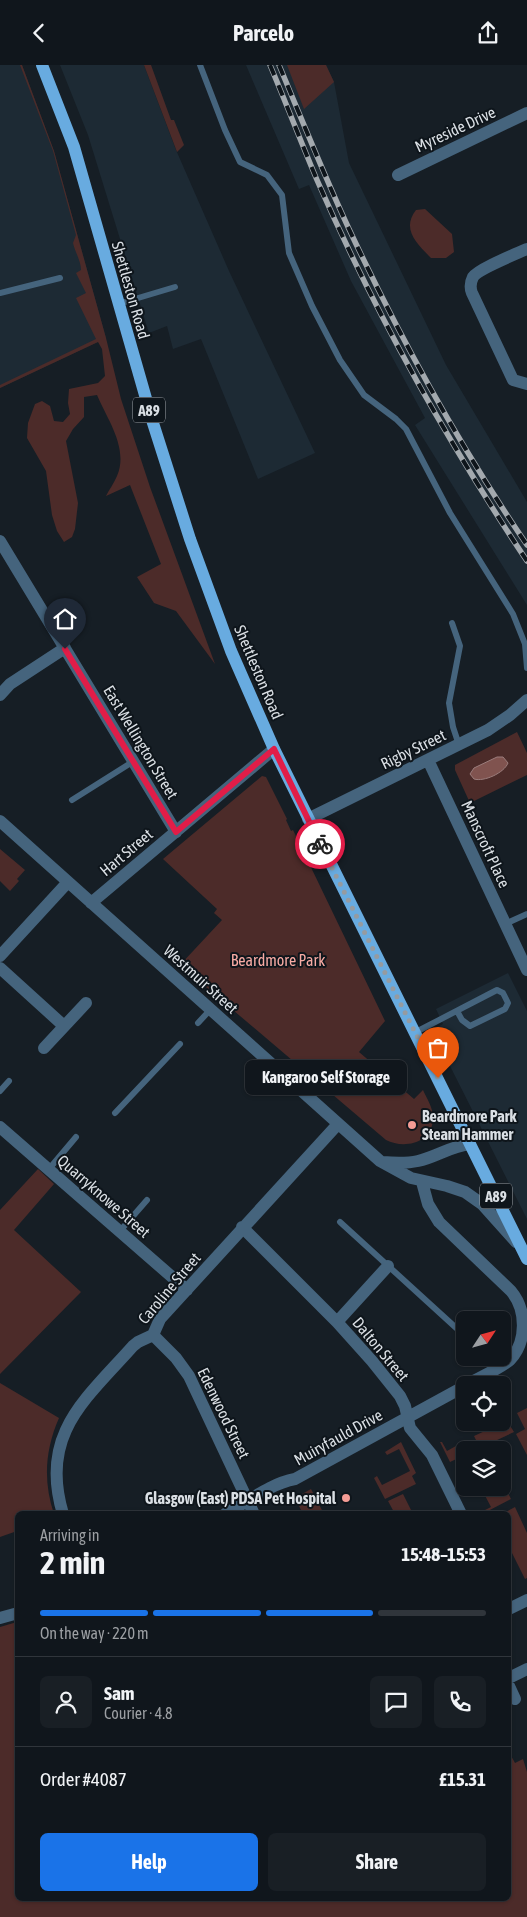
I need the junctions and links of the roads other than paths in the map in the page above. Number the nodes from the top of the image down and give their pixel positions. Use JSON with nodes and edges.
{"nodes":[{"id":1,"x":42,"y":65,"type":"edge"},
{"id":2,"x":200,"y":65,"type":"edge"},
{"id":3,"x":527,"y":113,"type":"edge"},
{"id":4,"x":398,"y":175,"type":"dead end"},
{"id":5,"x":527,"y":249,"type":"edge"},
{"id":6,"x":60,"y":277,"type":"dead end"},
{"id":7,"x":175,"y":287,"type":"dead end"},
{"id":8,"x":0,"y":293,"type":"edge"},
{"id":9,"x":118,"y":304,"type":"junction"},
{"id":10,"x":527,"y":384,"type":"edge"},
{"id":11,"x":0,"y":541,"type":"edge"},
{"id":12,"x":452,"y":623,"type":"dead end"},
{"id":13,"x":65,"y":649,"type":"junction"},
{"id":14,"x":527,"y":668,"type":"edge"},
{"id":15,"x":0,"y":695,"type":"edge"},
{"id":16,"x":527,"y":699,"type":"edge"},
{"id":17,"x":458,"y":745,"type":"junction"},
{"id":18,"x":274,"y":749,"type":"junction"},
{"id":19,"x":428,"y":760,"type":"junction"},
{"id":20,"x":134,"y":761,"type":"junction"},
{"id":21,"x":72,"y":800,"type":"dead end"},
{"id":22,"x":308,"y":819,"type":"junction"},
{"id":23,"x":0,"y":821,"type":"edge"},
{"id":24,"x":176,"y":832,"type":"junction"},
{"id":25,"x":68,"y":882,"type":"junction"},
{"id":26,"x":91,"y":903,"type":"junction"},
{"id":27,"x":527,"y":914,"type":"edge"},
{"id":28,"x":505,"y":924,"type":"junction"},
{"id":29,"x":0,"y":956,"type":"edge"},
{"id":30,"x":0,"y":968,"type":"edge"},
{"id":31,"x":527,"y":970,"type":"edge"},
{"id":32,"x":86,"y":1003,"type":"dead end"},
{"id":33,"x":210,"y":1010,"type":"junction"},
{"id":34,"x":457,"y":1011,"type":"dead end"},
{"id":35,"x":198,"y":1023,"type":"dead end"},
{"id":36,"x":64,"y":1027,"type":"junction"},
{"id":37,"x":414,"y":1033,"type":"junction"},
{"id":38,"x":180,"y":1044,"type":"dead end"},
{"id":39,"x":44,"y":1048,"type":"dead end"},
{"id":40,"x":9,"y":1081,"type":"dead end"},
{"id":41,"x":0,"y":1091,"type":"edge"},
{"id":42,"x":115,"y":1113,"type":"dead end"},
{"id":43,"x":338,"y":1124,"type":"junction"},
{"id":44,"x":0,"y":1127,"type":"edge"},
{"id":45,"x":76,"y":1137,"type":"dead end"},
{"id":46,"x":470,"y":1144,"type":"junction"},
{"id":47,"x":380,"y":1161,"type":"junction"},
{"id":48,"x":49,"y":1169,"type":"junction"},
{"id":49,"x":422,"y":1182,"type":"junction"},
{"id":50,"x":147,"y":1200,"type":"dead end"},
{"id":51,"x":340,"y":1222,"type":"dead end"},
{"id":52,"x":242,"y":1227,"type":"junction"},
{"id":53,"x":120,"y":1231,"type":"junction"},
{"id":54,"x":525,"y":1254,"type":"edge"},
{"id":55,"x":388,"y":1266,"type":"junction"},
{"id":56,"x":187,"y":1290,"type":"junction"},
{"id":57,"x":337,"y":1322,"type":"junction"},
{"id":58,"x":456,"y":1327,"type":"edge"},
{"id":59,"x":152,"y":1335,"type":"junction"},
{"id":60,"x":482,"y":1376,"type":"edge"},
{"id":61,"x":456,"y":1390,"type":"edge"},
{"id":62,"x":406,"y":1417,"type":"junction"},
{"id":63,"x":248,"y":1501,"type":"junction"},
{"id":64,"x":62,"y":1511,"type":"edge"},
{"id":65,"x":230,"y":1511,"type":"edge"},
{"id":66,"x":253,"y":1511,"type":"edge"},
{"id":67,"x":460,"y":1511,"type":"edge"},
{"id":68,"x":527,"y":1600,"type":"edge"},
{"id":69,"x":511,"y":1608,"type":"edge"},
{"id":70,"x":15,"y":1614,"type":"edge"},
{"id":71,"x":0,"y":1618,"type":"edge"},
{"id":72,"x":527,"y":1669,"type":"edge"},
{"id":73,"x":511,"y":1677,"type":"edge"},
{"id":74,"x":511,"y":1691,"type":"edge"},
{"id":75,"x":515,"y":1699,"type":"dead end"}],
"edges":[{"from":1,"to":9,"type":"main road","name":"Shettleston Road","number":"A89"},
{"from":2,"to":14,"type":"lane"},
{"from":3,"to":4,"type":"street","name":"Myreside Drive"},
{"from":5,"to":10,"type":"street"},
{"from":6,"to":8,"type":"lane"},
{"from":7,"to":9,"type":"lane"},
{"from":9,"to":18,"type":"main road","name":"Shettleston Road","number":"A89"},
{"from":11,"to":13,"type":"street","name":"East Wellington Street"},
{"from":12,"to":17,"type":"lane"},
{"from":13,"to":15,"type":"street"},
{"from":13,"to":20,"type":"street","name":"East Wellington Street"},
{"from":16,"to":17,"type":"street","name":"Rigby Street"},
{"from":17,"to":19,"type":"street","name":"Rigby Street"},
{"from":18,"to":22,"type":"main road","name":"Shettleston Road","number":"A89"},
{"from":18,"to":24,"type":"street","name":"Hart Street"},
{"from":19,"to":22,"type":"street","name":"Rigby Street"},
{"from":19,"to":28,"type":"street","name":"Manscroft Place"},
{"from":20,"to":21,"type":"lane"},
{"from":20,"to":24,"type":"street","name":"East Wellington Street"},
{"from":22,"to":37,"type":"main road","name":"Shettleston Road","number":"A89"},
{"from":23,"to":25,"type":"street","name":"Westmuir Street"},
{"from":24,"to":26,"type":"street","name":"Hart Street"},
{"from":25,"to":26,"type":"street","name":"Westmuir Street"},
{"from":25,"to":29,"type":"street"},
{"from":26,"to":33,"type":"street","name":"Westmuir Street"},
{"from":27,"to":28,"type":"lane"},
{"from":28,"to":31,"type":"street","name":"Manscroft Place"},
{"from":30,"to":36,"type":"street"},
{"from":32,"to":36,"type":"street"},
{"from":33,"to":35,"type":"lane"},
{"from":33,"to":43,"type":"street","name":"Westmuir Street"},
{"from":34,"to":37,"type":"lane"},
{"from":36,"to":39,"type":"street"},
{"from":37,"to":46,"type":"main road","name":"Shettleston Road","number":"A89"},
{"from":38,"to":42,"type":"lane"},
{"from":40,"to":41,"type":"lane"},
{"from":43,"to":47,"type":"street","name":"Westmuir Street"},
{"from":43,"to":52,"type":"street","name":"Caroline Street"},
{"from":44,"to":48,"type":"street","name":"Quarryknowe Street"},
{"from":45,"to":48,"type":"lane"},
{"from":46,"to":47,"type":"street"},
{"from":46,"to":54,"type":"main road","name":"Shettleston Road","number":"A89"},
{"from":47,"to":49,"type":"street","name":"Westmuir Street"},
{"from":48,"to":53,"type":"street","name":"Quarryknowe Street"},
{"from":49,"to":54,"type":"street","name":"Westmuir Street"},
{"from":49,"to":60,"type":"street","name":"Muiryfauld Drive"},
{"from":50,"to":53,"type":"lane"},
{"from":51,"to":55,"type":"lane"},
{"from":52,"to":56,"type":"street","name":"Caroline Street"},
{"from":52,"to":57,"type":"street","name":"Dalton Street"},
{"from":53,"to":56,"type":"street","name":"Quarryknowe Street"},
{"from":55,"to":57,"type":"street"},
{"from":55,"to":58,"type":"lane"},
{"from":56,"to":59,"type":"street","name":"Caroline Street"},
{"from":57,"to":62,"type":"street","name":"Dalton Street"},
{"from":59,"to":63,"type":"street","name":"Edenwood Street"},
{"from":59,"to":64,"type":"street","name":"Caroline Street"},
{"from":61,"to":62,"type":"street","name":"Muiryfauld Drive"},
{"from":62,"to":63,"type":"street","name":"Muiryfauld Drive"},
{"from":62,"to":67,"type":"street","name":"Dalton Street"},
{"from":63,"to":65,"type":"street","name":"Muiryfauld Drive"},
{"from":63,"to":66,"type":"street","name":"Edenwood Street"},
{"from":68,"to":69,"type":"street"},
{"from":70,"to":71,"type":"street"},
{"from":72,"to":73,"type":"street"},
{"from":74,"to":75,"type":"street"}]}
